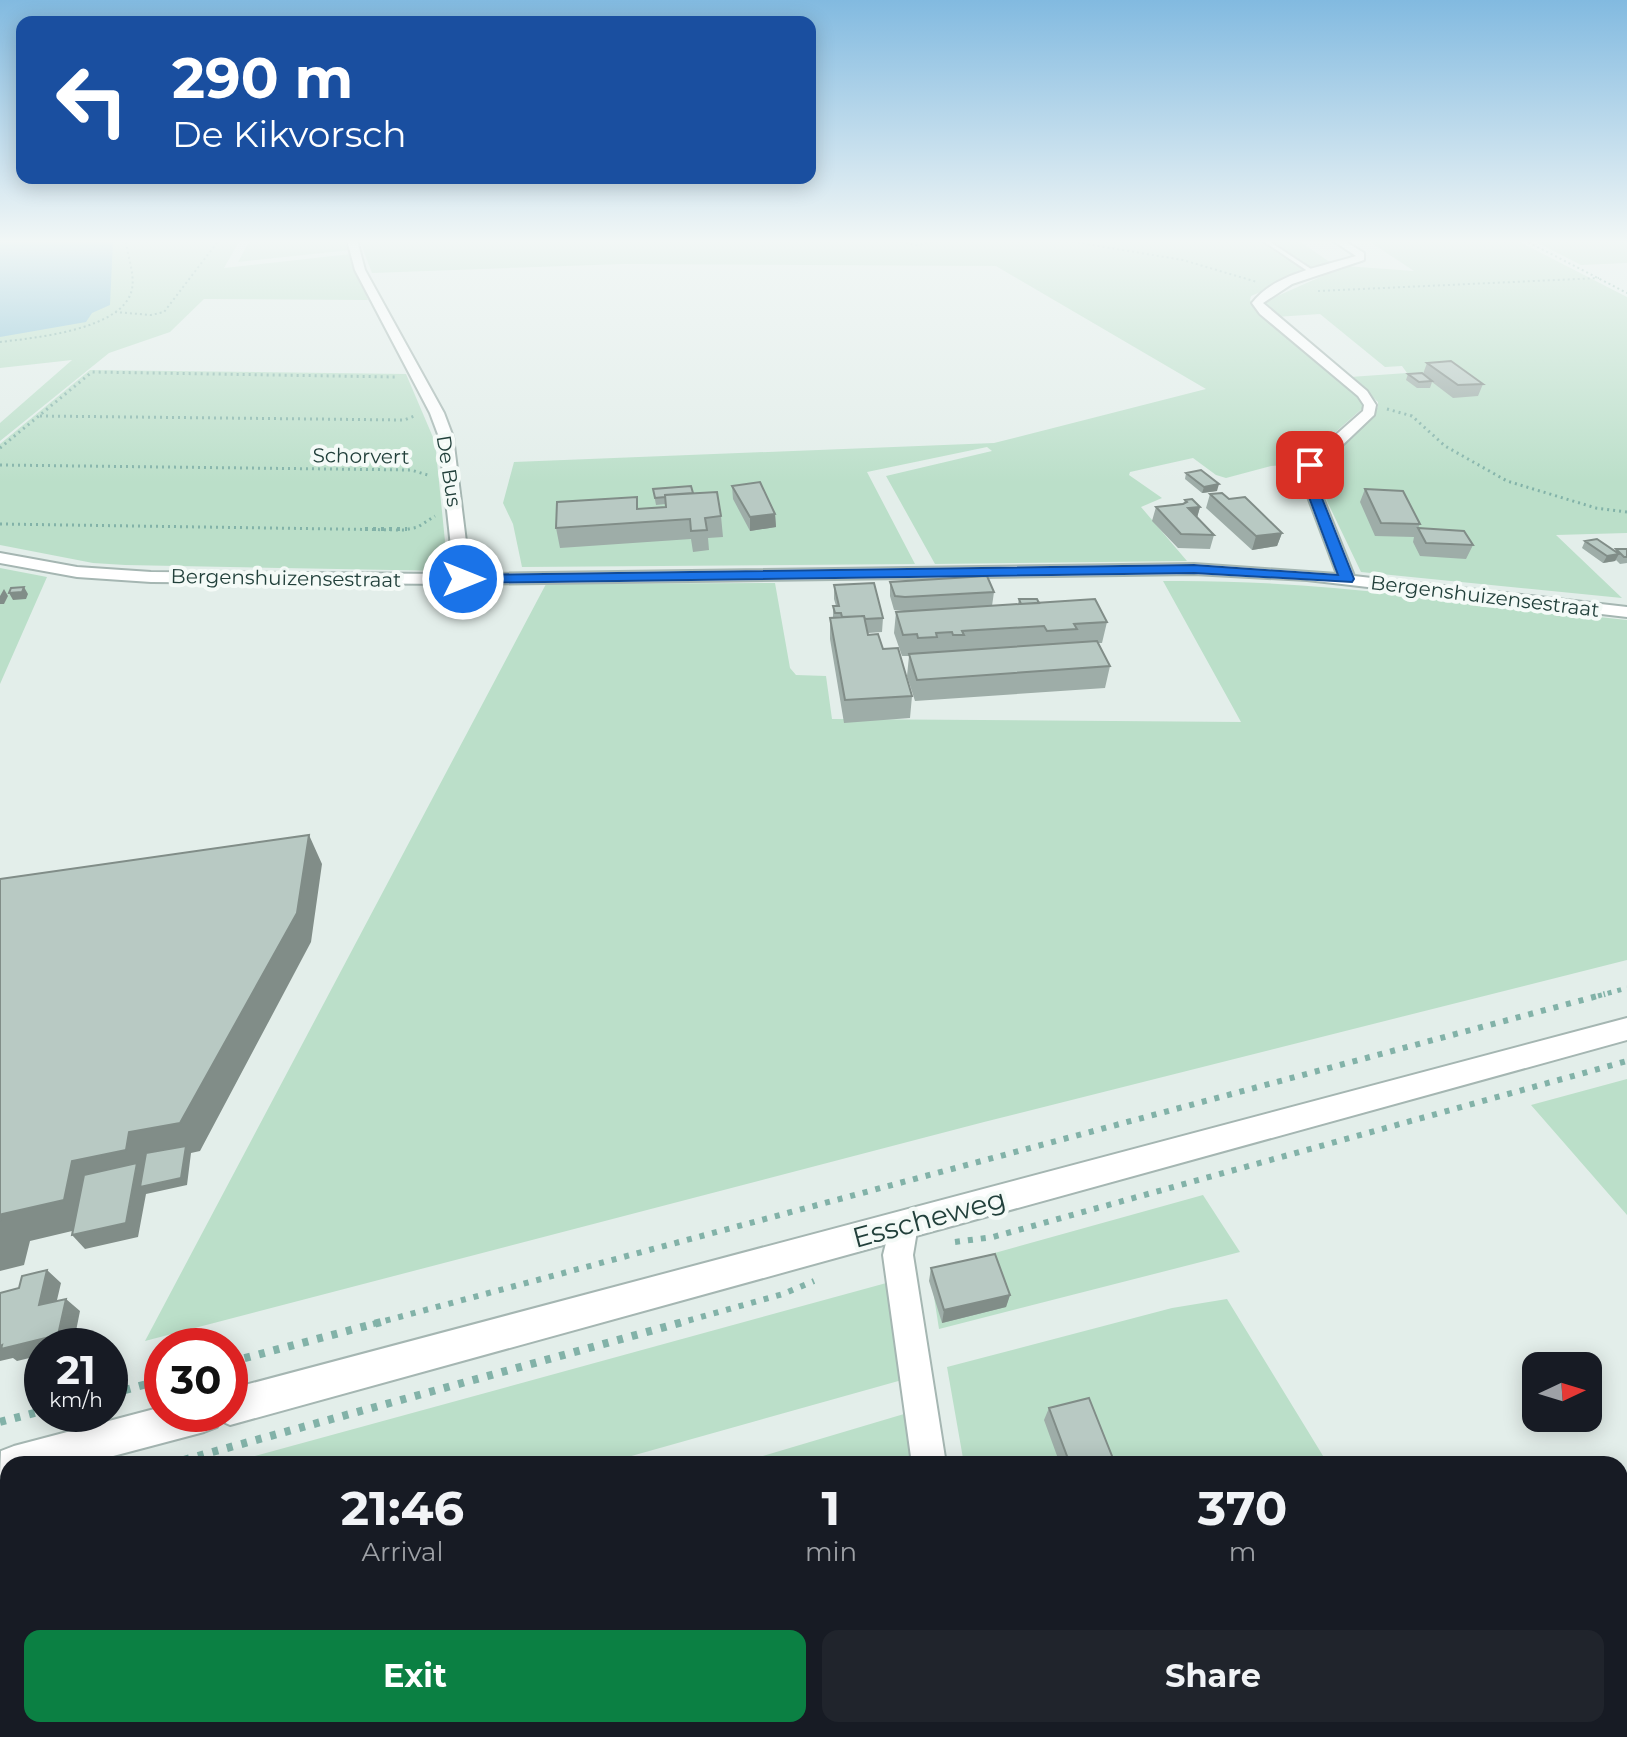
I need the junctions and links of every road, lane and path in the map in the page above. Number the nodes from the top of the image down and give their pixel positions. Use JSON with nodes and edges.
{"nodes":[{"id":1,"x":94,"y":321,"type":"edge"},
{"id":2,"x":387,"y":321,"type":"edge"},
{"id":3,"x":1275,"y":321,"type":"edge"},
{"id":4,"x":0,"y":342,"type":"edge"},
{"id":5,"x":401,"y":381,"type":"dead end"},
{"id":6,"x":1370,"y":405,"type":"junction"},
{"id":7,"x":419,"y":412,"type":"dead end"},
{"id":8,"x":40,"y":416,"type":"junction"},
{"id":9,"x":0,"y":448,"type":"edge"},
{"id":10,"x":0,"y":465,"type":"edge"},
{"id":11,"x":437,"y":485,"type":"dead end"},
{"id":12,"x":437,"y":511,"type":"dead end"},
{"id":13,"x":1627,"y":512,"type":"edge"},
{"id":14,"x":0,"y":524,"type":"edge"},
{"id":15,"x":0,"y":558,"type":"edge"},
{"id":16,"x":463,"y":579,"type":"junction"},
{"id":17,"x":1347,"y":579,"type":"junction"},
{"id":18,"x":1627,"y":612,"type":"edge"},
{"id":19,"x":1627,"y":988,"type":"edge"},
{"id":20,"x":1627,"y":1029,"type":"edge"},
{"id":21,"x":903,"y":1225,"type":"junction"},
{"id":22,"x":248,"y":1357,"type":"edge"},
{"id":23,"x":248,"y":1402,"type":"edge"},
{"id":24,"x":24,"y":1416,"type":"edge"},
{"id":25,"x":0,"y":1422,"type":"edge"},
{"id":26,"x":144,"y":1430,"type":"edge"},
{"id":27,"x":44,"y":1456,"type":"edge"},
{"id":28,"x":928,"y":1456,"type":"edge"}],
"edges":[{"from":1,"to":4,"type":"path"},
{"from":2,"to":16,"type":"street","name":"De Bus"},
{"from":3,"to":6,"type":"street"},
{"from":5,"to":8,"type":"path"},
{"from":6,"to":13,"type":"path"},
{"from":6,"to":17,"type":"street"},
{"from":7,"to":8,"type":"path","name":"Schorvert"},
{"from":8,"to":9,"type":"path"},
{"from":10,"to":11,"type":"path","name":"Schorvert"},
{"from":12,"to":14,"type":"path"},
{"from":15,"to":16,"type":"street","name":"Bergenshuizensestraat"},
{"from":16,"to":17,"type":"street","name":"Bergenshuizensestraat"},
{"from":17,"to":18,"type":"street","name":"Bergenshuizensestraat"},
{"from":19,"to":22,"type":"path"},
{"from":20,"to":21,"type":"street","name":"Esscheweg"},
{"from":21,"to":23,"type":"street","name":"Esscheweg"},
{"from":21,"to":28,"type":"street"},
{"from":24,"to":25,"type":"path"},
{"from":26,"to":27,"type":"street"}]}
